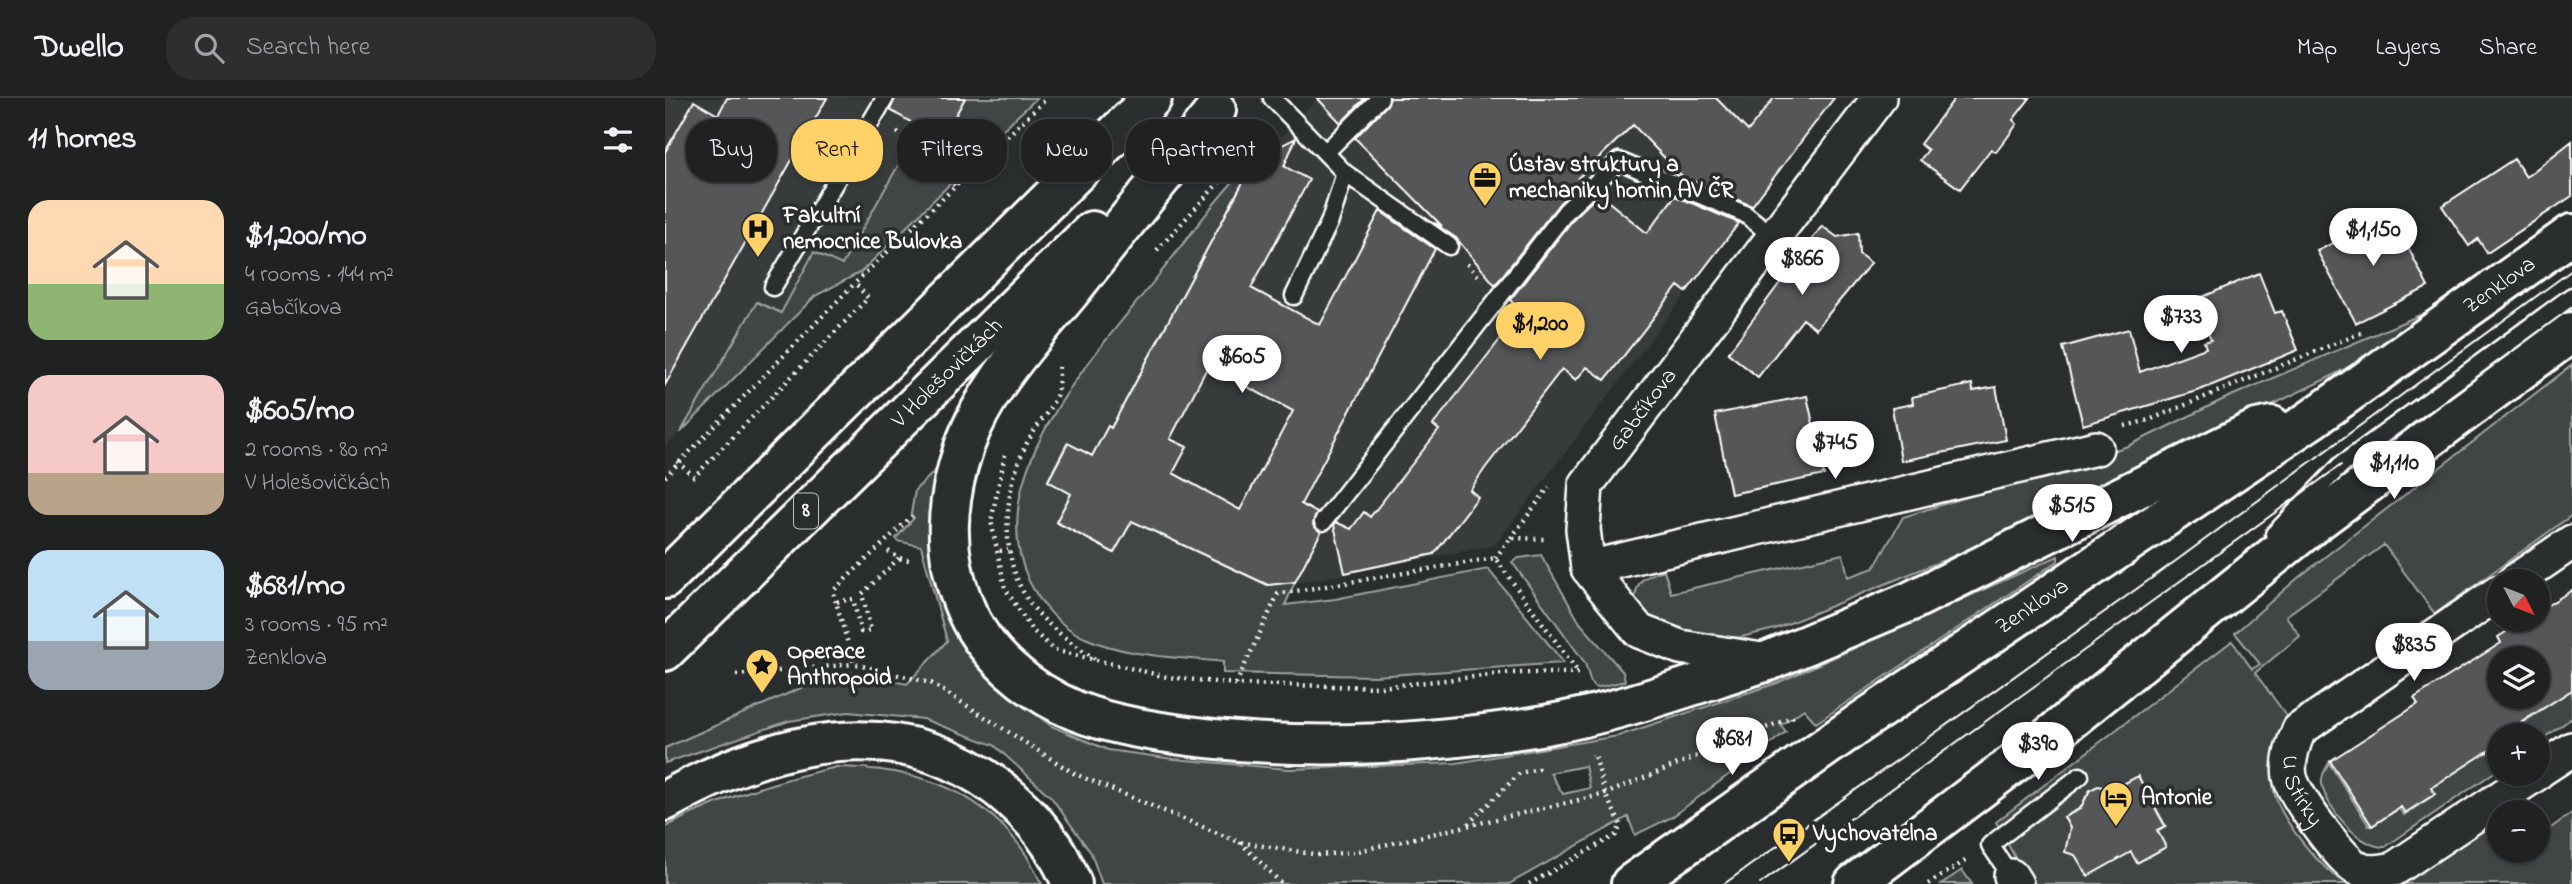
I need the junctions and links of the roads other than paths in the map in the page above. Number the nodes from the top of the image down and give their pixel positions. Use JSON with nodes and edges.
{"nodes":[{"id":1,"x":885,"y":98,"type":"edge"},
{"id":2,"x":1152,"y":98,"type":"edge"},
{"id":3,"x":1272,"y":98,"type":"edge"},
{"id":4,"x":1380,"y":98,"type":"edge"},
{"id":5,"x":1879,"y":98,"type":"edge"},
{"id":6,"x":1222,"y":104,"type":"edge"},
{"id":7,"x":1327,"y":151,"type":"junction"},
{"id":8,"x":1345,"y":173,"type":"junction"},
{"id":9,"x":2572,"y":234,"type":"edge"},
{"id":10,"x":1774,"y":237,"type":"junction"},
{"id":11,"x":1449,"y":246,"type":"dead end"},
{"id":12,"x":773,"y":287,"type":"dead end"},
{"id":13,"x":1294,"y":296,"type":"dead end"},
{"id":14,"x":2572,"y":296,"type":"edge"},
{"id":15,"x":2572,"y":332,"type":"edge"},
{"id":16,"x":2312,"y":419,"type":"junction"},
{"id":17,"x":2106,"y":438,"type":"road end"},
{"id":18,"x":1323,"y":522,"type":"dead end"},
{"id":19,"x":2572,"y":542,"type":"edge"},
{"id":20,"x":1588,"y":568,"type":"junction"},
{"id":21,"x":2533,"y":569,"type":"edge"},
{"id":22,"x":665,"y":579,"type":"edge"},
{"id":23,"x":2487,"y":600,"type":"edge"},
{"id":24,"x":2184,"y":629,"type":"junction"},
{"id":25,"x":665,"y":650,"type":"edge"},
{"id":26,"x":1768,"y":661,"type":"junction"},
{"id":27,"x":2572,"y":749,"type":"edge"},
{"id":28,"x":2550,"y":764,"type":"edge"},
{"id":29,"x":2080,"y":776,"type":"dead end"},
{"id":30,"x":2518,"y":786,"type":"edge"},
{"id":31,"x":665,"y":801,"type":"edge"},
{"id":32,"x":2013,"y":880,"type":"edge"},
{"id":33,"x":1072,"y":884,"type":"edge"},
{"id":34,"x":1631,"y":884,"type":"edge"},
{"id":35,"x":1854,"y":884,"type":"edge"}],
"edges":[{"from":1,"to":12,"type":"lane"},
{"from":2,"to":22,"type":"main road","number":"8"},
{"from":3,"to":7,"type":"lane"},
{"from":4,"to":7,"type":"lane"},
{"from":5,"to":10,"type":"street","name":"Gabčíkova"},
{"from":6,"to":25,"type":"main road","name":"V Holešovičkách","number":"8"},
{"from":6,"to":26,"type":"main road"},
{"from":7,"to":8,"type":"lane"},
{"from":8,"to":11,"type":"lane"},
{"from":8,"to":13,"type":"lane"},
{"from":9,"to":16,"type":"main road","name":"Zenklova"},
{"from":10,"to":18,"type":"lane"},
{"from":10,"to":20,"type":"street","name":"Gabčíkova"},
{"from":14,"to":24,"type":"lane"},
{"from":15,"to":24,"type":"main road"},
{"from":16,"to":26,"type":"main road"},
{"from":16,"to":34,"type":"main road","name":"Zenklova"},
{"from":17,"to":20,"type":"street"},
{"from":19,"to":21,"type":"street"},
{"from":20,"to":26,"type":"street"},
{"from":23,"to":30,"type":"street","name":"U Stírky"},
{"from":24,"to":35,"type":"main road"},
{"from":27,"to":28,"type":"street","name":"U Stírky"},
{"from":29,"to":32,"type":"lane"},
{"from":31,"to":33,"type":"main road"}]}
